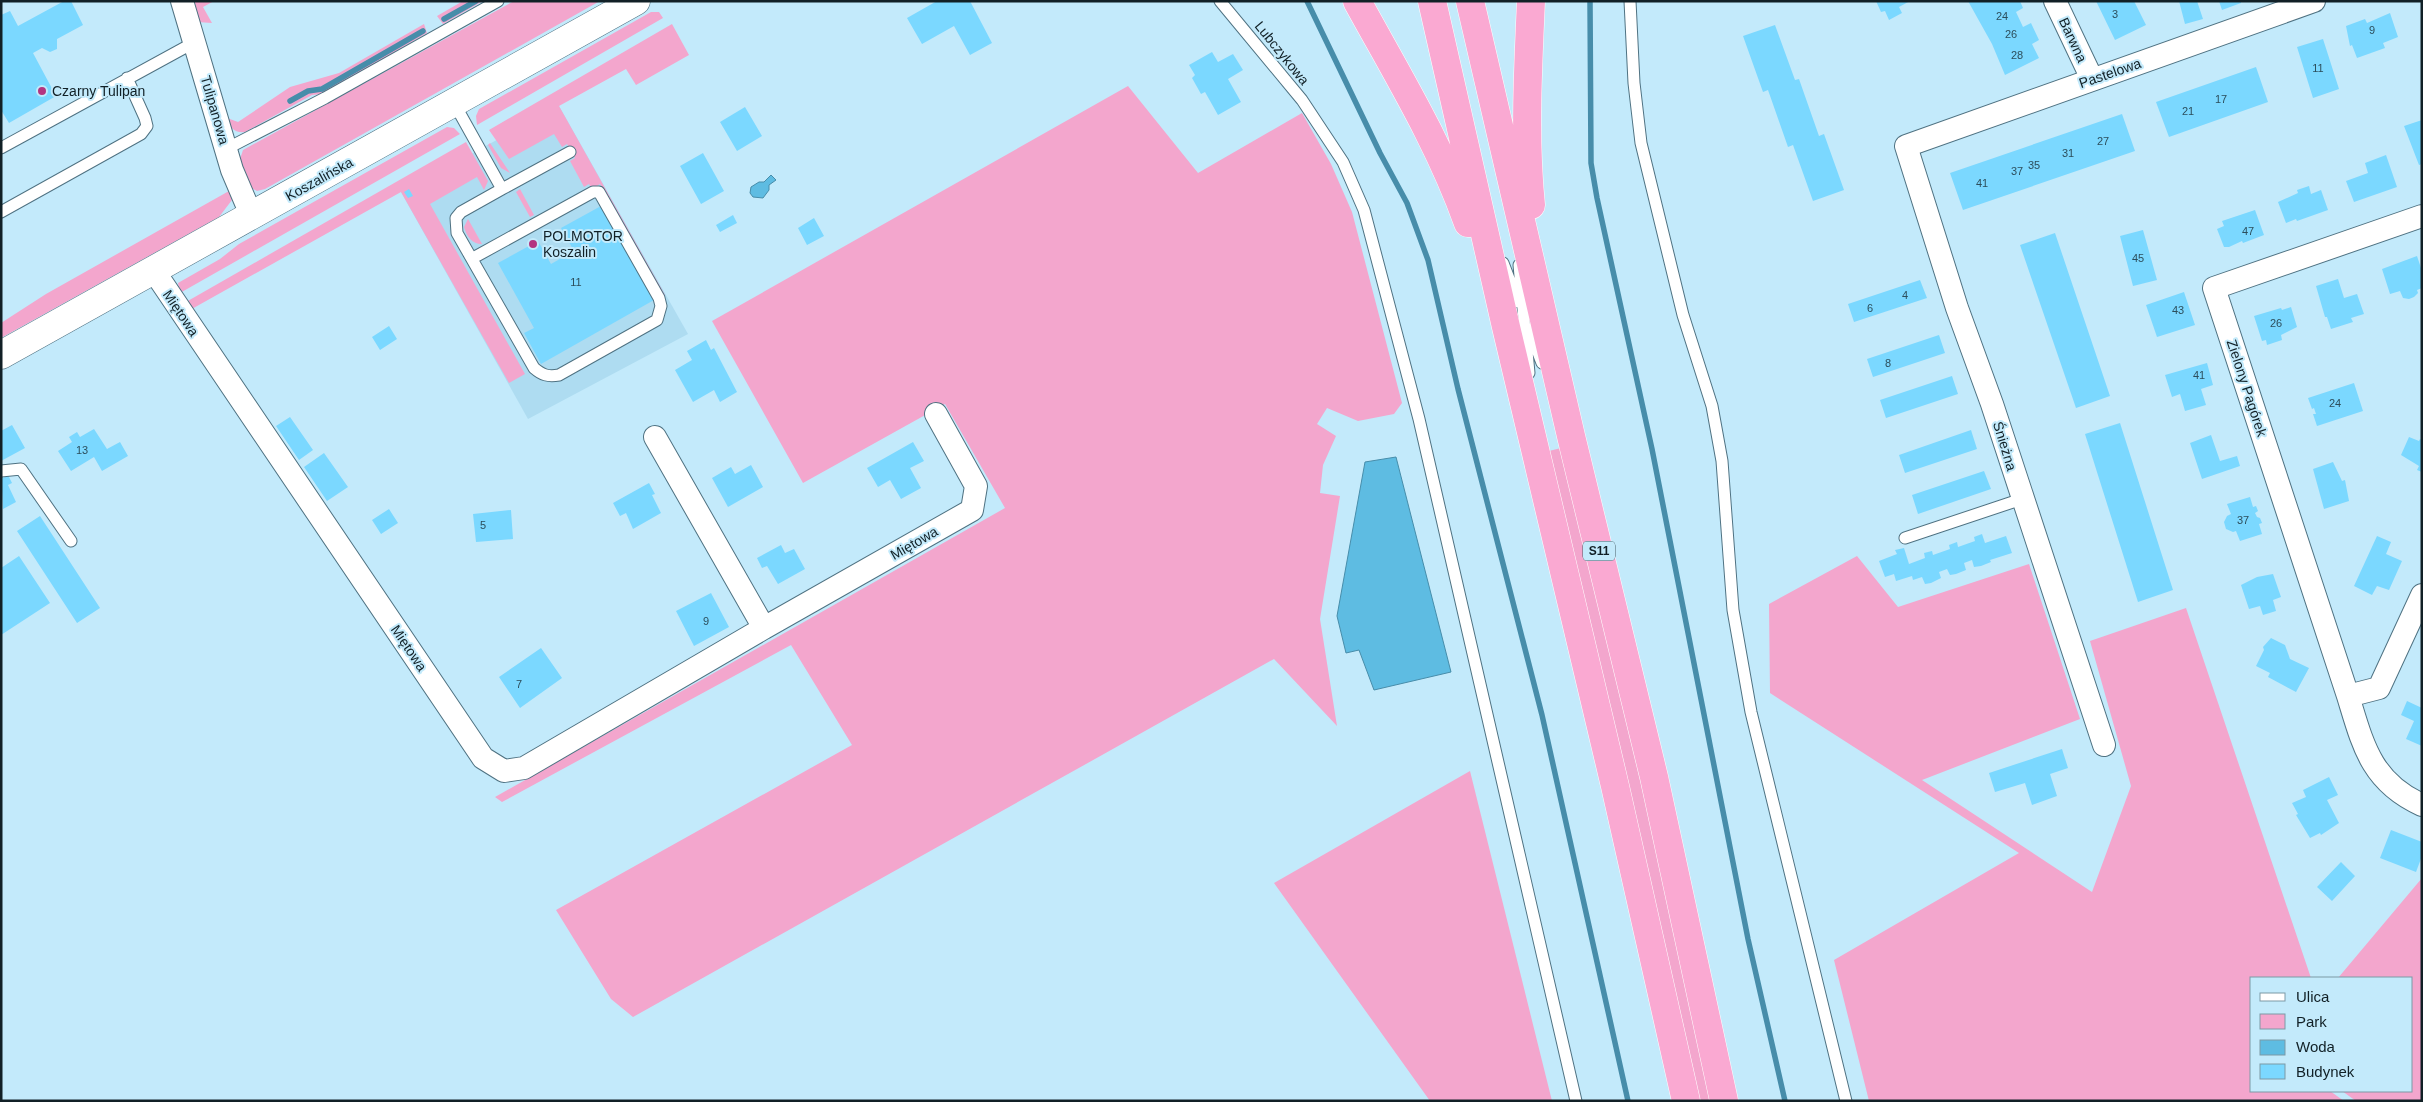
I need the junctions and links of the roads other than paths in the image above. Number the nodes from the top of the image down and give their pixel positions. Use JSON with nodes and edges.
{"nodes":[{"id":1,"x":182,"y":1,"type":"edge"},
{"id":2,"x":498,"y":1,"type":"edge"},
{"id":3,"x":636,"y":1,"type":"edge"},
{"id":4,"x":1220,"y":1,"type":"edge"},
{"id":5,"x":1356,"y":1,"type":"edge"},
{"id":6,"x":1432,"y":1,"type":"edge"},
{"id":7,"x":1470,"y":1,"type":"edge"},
{"id":8,"x":1531,"y":1,"type":"edge"},
{"id":9,"x":1630,"y":1,"type":"edge"},
{"id":10,"x":2055,"y":1,"type":"edge"},
{"id":11,"x":2314,"y":1,"type":"edge"},
{"id":12,"x":195,"y":42,"type":"junction"},
{"id":13,"x":127,"y":78,"type":"junction"},
{"id":14,"x":2092,"y":79,"type":"junction"},
{"id":15,"x":454,"y":103,"type":"junction"},
{"id":16,"x":1906,"y":146,"type":"joint"},
{"id":17,"x":1,"y":148,"type":"edge"},
{"id":18,"x":226,"y":149,"type":"junction"},
{"id":19,"x":570,"y":152,"type":"dead end"},
{"id":20,"x":502,"y":189,"type":"junction"},
{"id":21,"x":3,"y":207,"type":"edge"},
{"id":22,"x":2422,"y":216,"type":"edge"},
{"id":23,"x":252,"y":217,"type":"junction"},
{"id":24,"x":473,"y":258,"type":"junction"},
{"id":25,"x":154,"y":271,"type":"junction"},
{"id":26,"x":1524,"y":320,"type":"junction"},
{"id":27,"x":1,"y":355,"type":"edge"},
{"id":28,"x":936,"y":414,"type":"dead end"},
{"id":29,"x":655,"y":437,"type":"dead end"},
{"id":30,"x":1,"y":471,"type":"edge"},
{"id":31,"x":2022,"y":499,"type":"junction"},
{"id":32,"x":1905,"y":538,"type":"dead end"},
{"id":33,"x":70,"y":541,"type":"dead end"},
{"id":34,"x":2422,"y":595,"type":"edge"},
{"id":35,"x":764,"y":628,"type":"junction"},
{"id":36,"x":2348,"y":696,"type":"junction"},
{"id":37,"x":2104,"y":746,"type":"dead end"},
{"id":38,"x":2422,"y":805,"type":"edge"},
{"id":39,"x":1576,"y":1101,"type":"edge"},
{"id":40,"x":1686,"y":1101,"type":"edge"},
{"id":41,"x":1724,"y":1101,"type":"edge"},
{"id":42,"x":1846,"y":1101,"type":"edge"}],
"edges":[{"from":1,"to":12,"type":"street","name":"Tulipanowa"},
{"from":2,"to":18,"type":"lane"},
{"from":3,"to":15,"type":"main road","name":"Koszalińska"},
{"from":4,"to":39,"type":"lane","name":"Lubczykowa"},
{"from":5,"to":26,"type":"highway"},
{"from":6,"to":26,"type":"highway","number":"S11"},
{"from":7,"to":26,"type":"highway","number":"S11"},
{"from":8,"to":26,"type":"highway"},
{"from":9,"to":42,"type":"lane"},
{"from":10,"to":14,"type":"street","name":"Barwna"},
{"from":11,"to":14,"type":"street","name":"Pastelowa"},
{"from":12,"to":13,"type":"lane"},
{"from":12,"to":18,"type":"street","name":"Tulipanowa"},
{"from":13,"to":17,"type":"lane"},
{"from":13,"to":21,"type":"lane"},
{"from":14,"to":16,"type":"street","name":"Pastelowa"},
{"from":15,"to":20,"type":"lane"},
{"from":15,"to":23,"type":"main road","name":"Koszalińska"},
{"from":16,"to":31,"type":"street","name":"Śnieżna"},
{"from":18,"to":23,"type":"street","name":"Tulipanowa"},
{"from":19,"to":20,"type":"lane"},
{"from":20,"to":24,"type":"lane"},
{"from":22,"to":36,"type":"street","name":"Zielony Pagórek"},
{"from":23,"to":25,"type":"main road","name":"Koszalińska"},
{"from":24,"to":24,"type":"lane"},
{"from":25,"to":27,"type":"main road","name":"Koszalińska"},
{"from":25,"to":35,"type":"street","name":"Miętowa"},
{"from":26,"to":40,"type":"highway","number":"S11"},
{"from":26,"to":41,"type":"highway","number":"S11"},
{"from":28,"to":35,"type":"street","name":"Miętowa"},
{"from":29,"to":35,"type":"street"},
{"from":30,"to":33,"type":"lane"},
{"from":31,"to":32,"type":"lane"},
{"from":31,"to":37,"type":"street","name":"Śnieżna"},
{"from":34,"to":36,"type":"street"},
{"from":36,"to":38,"type":"street","name":"Zielony Pagórek"}]}
